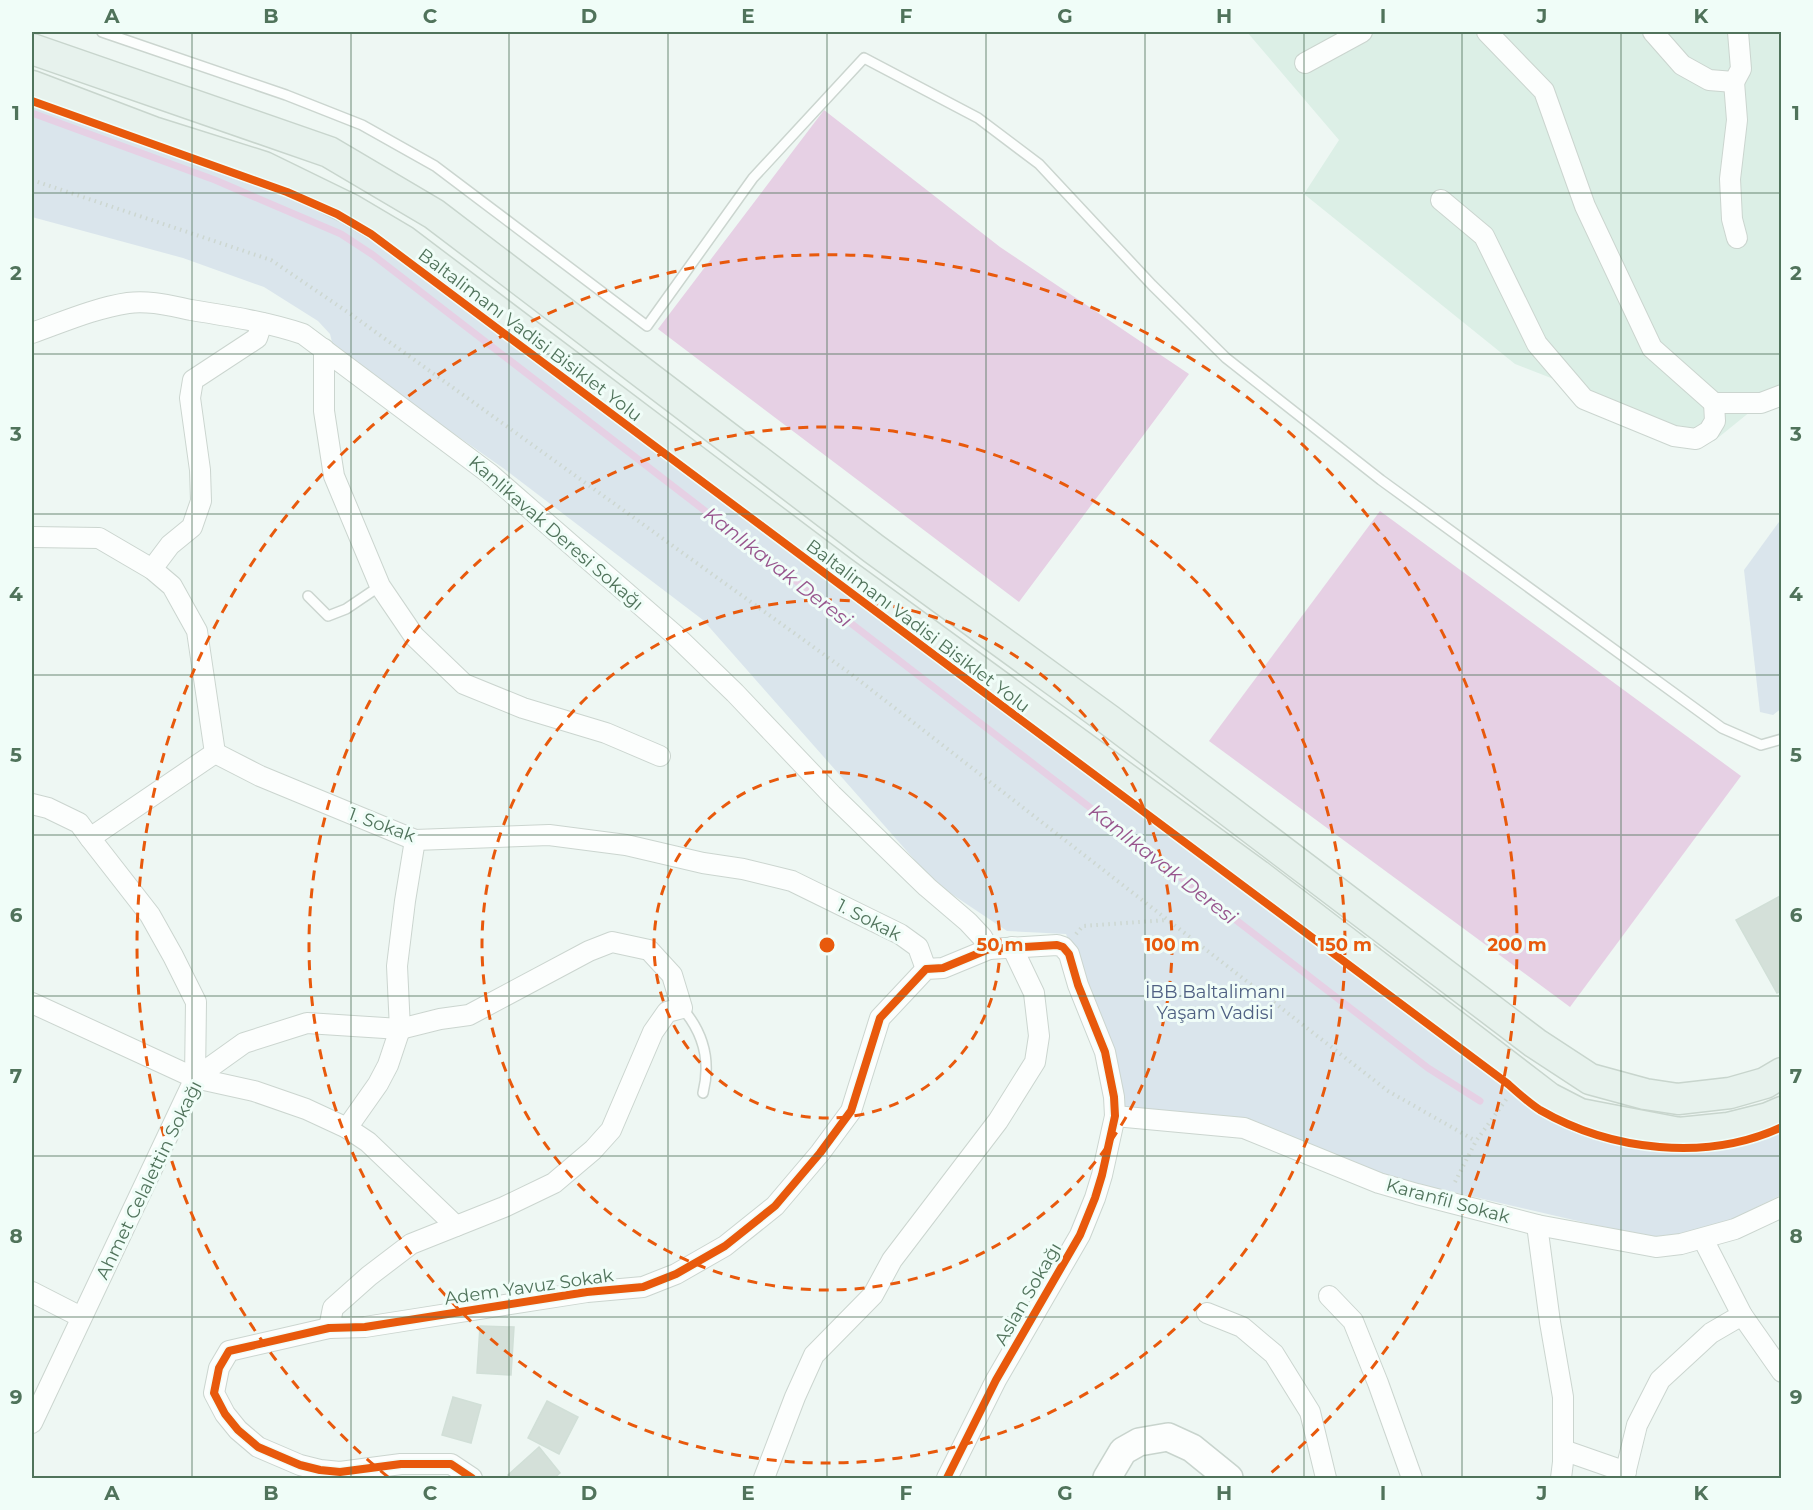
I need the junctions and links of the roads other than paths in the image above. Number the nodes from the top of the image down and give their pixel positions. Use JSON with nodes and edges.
{"nodes":[{"id":1,"x":102,"y":32,"type":"edge"},
{"id":2,"x":1362,"y":32,"type":"edge"},
{"id":3,"x":1487,"y":32,"type":"edge"},
{"id":4,"x":1653,"y":32,"type":"edge"},
{"id":5,"x":1738,"y":32,"type":"edge"},
{"id":6,"x":32,"y":49,"type":"edge"},
{"id":7,"x":1305,"y":63,"type":"dead end"},
{"id":8,"x":1734,"y":82,"type":"junction"},
{"id":9,"x":32,"y":86,"type":"edge"},
{"id":10,"x":1441,"y":200,"type":"dead end"},
{"id":11,"x":1737,"y":238,"type":"dead end"},
{"id":12,"x":262,"y":322,"type":"junction"},
{"id":13,"x":32,"y":333,"type":"edge"},
{"id":14,"x":324,"y":349,"type":"junction"},
{"id":15,"x":1782,"y":395,"type":"edge"},
{"id":16,"x":1714,"y":403,"type":"junction"},
{"id":17,"x":32,"y":537,"type":"edge"},
{"id":18,"x":152,"y":569,"type":"junction"},
{"id":19,"x":380,"y":586,"type":"junction"},
{"id":20,"x":308,"y":596,"type":"dead end"},
{"id":21,"x":1782,"y":739,"type":"edge"},
{"id":22,"x":216,"y":753,"type":"junction"},
{"id":23,"x":660,"y":756,"type":"dead end"},
{"id":24,"x":32,"y":804,"type":"edge"},
{"id":25,"x":90,"y":838,"type":"junction"},
{"id":26,"x":415,"y":840,"type":"junction"},
{"id":27,"x":1012,"y":947,"type":"junction"},
{"id":28,"x":989,"y":949,"type":"junction"},
{"id":29,"x":926,"y":969,"type":"junction"},
{"id":30,"x":32,"y":1004,"type":"edge"},
{"id":31,"x":682,"y":1008,"type":"junction"},
{"id":32,"x":400,"y":1029,"type":"junction"},
{"id":33,"x":1782,"y":1073,"type":"edge"},
{"id":34,"x":195,"y":1078,"type":"junction"},
{"id":35,"x":703,"y":1093,"type":"dead end"},
{"id":36,"x":1782,"y":1112,"type":"edge"},
{"id":37,"x":1116,"y":1116,"type":"junction"},
{"id":38,"x":347,"y":1128,"type":"junction"},
{"id":39,"x":1782,"y":1207,"type":"edge"},
{"id":40,"x":456,"y":1226,"type":"junction"},
{"id":41,"x":1538,"y":1226,"type":"junction"},
{"id":42,"x":1703,"y":1239,"type":"junction"},
{"id":43,"x":32,"y":1292,"type":"edge"},
{"id":44,"x":1329,"y":1296,"type":"dead end"},
{"id":45,"x":1206,"y":1313,"type":"dead end"},
{"id":46,"x":1742,"y":1315,"type":"junction"},
{"id":47,"x":81,"y":1317,"type":"junction"},
{"id":48,"x":329,"y":1328,"type":"junction"},
{"id":49,"x":1782,"y":1372,"type":"edge"},
{"id":50,"x":32,"y":1423,"type":"edge"},
{"id":51,"x":1563,"y":1450,"type":"junction"},
{"id":52,"x":1625,"y":1475,"type":"edge"},
{"id":53,"x":472,"y":1479,"type":"edge"},
{"id":54,"x":764,"y":1479,"type":"edge"},
{"id":55,"x":947,"y":1479,"type":"edge"},
{"id":56,"x":1107,"y":1479,"type":"edge"},
{"id":57,"x":1229,"y":1479,"type":"edge"},
{"id":58,"x":1326,"y":1479,"type":"edge"},
{"id":59,"x":1412,"y":1479,"type":"edge"},
{"id":60,"x":1561,"y":1479,"type":"edge"}],
"edges":[{"from":1,"to":21,"type":"lane"},
{"from":2,"to":7,"type":"street"},
{"from":3,"to":16,"type":"street"},
{"from":4,"to":8,"type":"street"},
{"from":5,"to":8,"type":"street"},
{"from":6,"to":33,"type":"main road"},
{"from":8,"to":11,"type":"street"},
{"from":9,"to":36,"type":"main road"},
{"from":10,"to":16,"type":"street"},
{"from":12,"to":13,"type":"street","name":"Kanlikavak Deresi Sokağı"},
{"from":12,"to":14,"type":"street","name":"Kanlikavak Deresi Sokağı"},
{"from":12,"to":18,"type":"street"},
{"from":14,"to":19,"type":"street"},
{"from":14,"to":28,"type":"street","name":"Kanlikavak Deresi Sokağı"},
{"from":15,"to":16,"type":"street"},
{"from":17,"to":18,"type":"street"},
{"from":18,"to":22,"type":"street"},
{"from":19,"to":20,"type":"lane"},
{"from":19,"to":23,"type":"street"},
{"from":22,"to":25,"type":"street"},
{"from":22,"to":26,"type":"street","name":"1. Sokak"},
{"from":24,"to":25,"type":"street"},
{"from":25,"to":34,"type":"street"},
{"from":26,"to":29,"type":"street","name":"1. Sokak"},
{"from":26,"to":32,"type":"street"},
{"from":27,"to":28,"type":"street"},
{"from":27,"to":37,"type":"street"},
{"from":27,"to":54,"type":"street"},
{"from":28,"to":29,"type":"street"},
{"from":29,"to":48,"type":"street","name":"Adem Yavuz Sokak"},
{"from":30,"to":34,"type":"street"},
{"from":31,"to":32,"type":"street","name":"Ahmet Celalettin Sokağı"},
{"from":31,"to":35,"type":"lane"},
{"from":31,"to":40,"type":"street"},
{"from":32,"to":34,"type":"street","name":"Ahmet Celalettin Sokağı"},
{"from":32,"to":38,"type":"street"},
{"from":34,"to":38,"type":"street"},
{"from":34,"to":47,"type":"street","name":"Ahmet Celalettin Sokağı"},
{"from":37,"to":41,"type":"street","name":"Karanfil Sokak"},
{"from":37,"to":55,"type":"street","name":"Aslan Sokağı"},
{"from":38,"to":40,"type":"street"},
{"from":39,"to":42,"type":"street","name":"Karanfil Sokak"},
{"from":40,"to":48,"type":"street"},
{"from":41,"to":42,"type":"street","name":"Karanfil Sokak"},
{"from":41,"to":51,"type":"street"},
{"from":42,"to":46,"type":"street"},
{"from":43,"to":47,"type":"street"},
{"from":44,"to":59,"type":"street"},
{"from":45,"to":58,"type":"street"},
{"from":46,"to":49,"type":"street"},
{"from":46,"to":52,"type":"street"},
{"from":47,"to":50,"type":"street","name":"Ahmet Celalettin Sokağı"},
{"from":48,"to":53,"type":"street","name":"Adem Yavuz Sokak"},
{"from":51,"to":52,"type":"street"},
{"from":51,"to":60,"type":"street"},
{"from":56,"to":57,"type":"street"}]}
